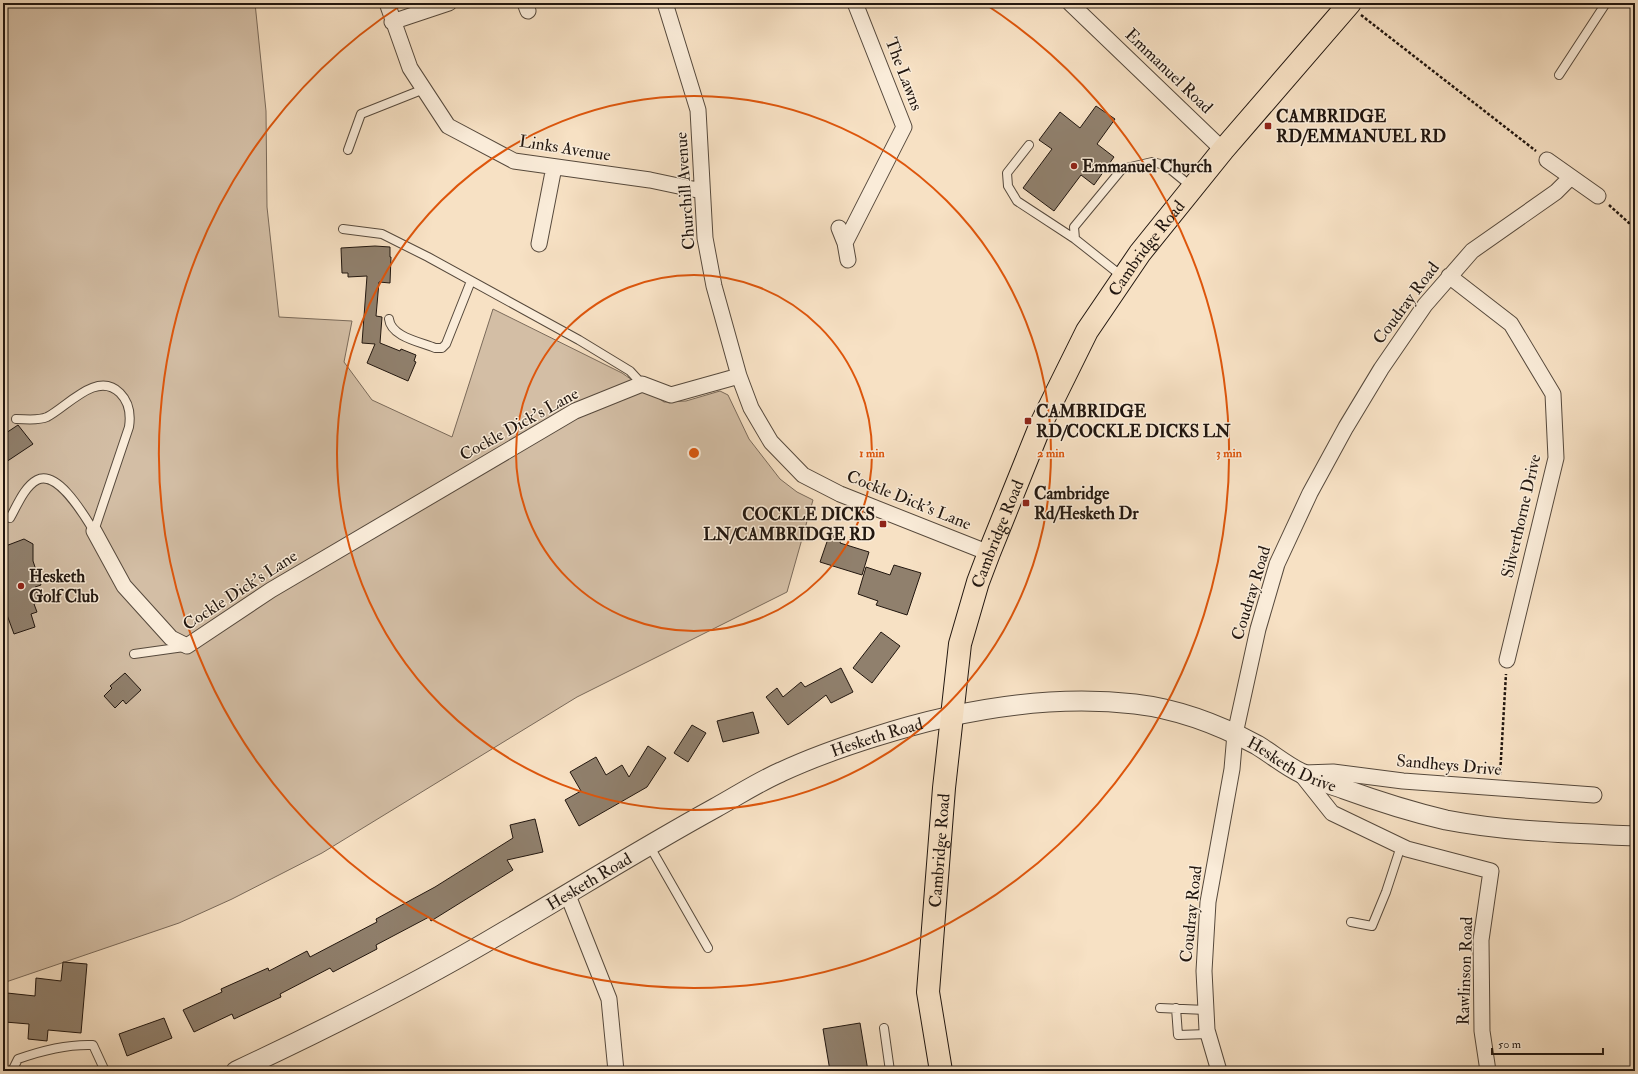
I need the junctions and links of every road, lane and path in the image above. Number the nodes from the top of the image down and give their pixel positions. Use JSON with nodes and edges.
{"nodes":[{"id":1,"x":387,"y":3,"type":"edge"},
{"id":2,"x":449,"y":3,"type":"edge"},
{"id":3,"x":665,"y":3,"type":"edge"},
{"id":4,"x":855,"y":3,"type":"edge"},
{"id":5,"x":1070,"y":3,"type":"edge"},
{"id":6,"x":1606,"y":3,"type":"edge"},
{"id":7,"x":1349,"y":4,"type":"edge"},
{"id":8,"x":392,"y":22,"type":"junction"},
{"id":9,"x":1559,"y":75,"type":"dead end"},
{"id":10,"x":424,"y":89,"type":"junction"},
{"id":11,"x":1029,"y":145,"type":"dead end"},
{"id":12,"x":348,"y":150,"type":"dead end"},
{"id":13,"x":1223,"y":150,"type":"junction"},
{"id":14,"x":1547,"y":160,"type":"joint"},
{"id":15,"x":554,"y":166,"type":"junction"},
{"id":16,"x":1571,"y":177,"type":"junction"},
{"id":17,"x":1193,"y":188,"type":"junction"},
{"id":18,"x":702,"y":190,"type":"junction"},
{"id":19,"x":1598,"y":196,"type":"joint"},
{"id":20,"x":1635,"y":220,"type":"edge"},
{"id":21,"x":840,"y":228,"type":"dead end"},
{"id":22,"x":343,"y":229,"type":"dead end"},
{"id":23,"x":1075,"y":240,"type":"junction"},
{"id":24,"x":845,"y":243,"type":"junction"},
{"id":25,"x":539,"y":244,"type":"dead end"},
{"id":26,"x":848,"y":260,"type":"dead end"},
{"id":27,"x":1449,"y":276,"type":"junction"},
{"id":28,"x":1124,"y":277,"type":"junction"},
{"id":29,"x":471,"y":281,"type":"junction"},
{"id":30,"x":389,"y":319,"type":"dead end"},
{"id":31,"x":739,"y":376,"type":"junction"},
{"id":32,"x":642,"y":384,"type":"junction"},
{"id":33,"x":16,"y":419,"type":"dead end"},
{"id":34,"x":10,"y":518,"type":"dead end"},
{"id":35,"x":94,"y":530,"type":"junction"},
{"id":36,"x":989,"y":553,"type":"junction"},
{"id":37,"x":187,"y":646,"type":"junction"},
{"id":38,"x":134,"y":654,"type":"dead end"},
{"id":39,"x":1507,"y":660,"type":"joint"},
{"id":40,"x":951,"y":715,"type":"junction"},
{"id":41,"x":1235,"y":734,"type":"junction"},
{"id":42,"x":1302,"y":774,"type":"junction"},
{"id":43,"x":1499,"y":789,"type":"junction"},
{"id":44,"x":1594,"y":795,"type":"dead end"},
{"id":45,"x":1635,"y":836,"type":"edge"},
{"id":46,"x":648,"y":845,"type":"junction"},
{"id":47,"x":1401,"y":846,"type":"junction"},
{"id":48,"x":567,"y":893,"type":"junction"},
{"id":49,"x":1351,"y":922,"type":"dead end"},
{"id":50,"x":708,"y":948,"type":"dead end"},
{"id":51,"x":1160,"y":1008,"type":"dead end"},
{"id":52,"x":1176,"y":1008,"type":"junction"},
{"id":53,"x":1206,"y":1010,"type":"junction"},
{"id":54,"x":884,"y":1028,"type":"dead end"},
{"id":55,"x":1208,"y":1034,"type":"junction"},
{"id":56,"x":12,"y":1071,"type":"edge"},
{"id":57,"x":105,"y":1071,"type":"edge"},
{"id":58,"x":236,"y":1071,"type":"edge"},
{"id":59,"x":616,"y":1071,"type":"edge"},
{"id":60,"x":890,"y":1071,"type":"edge"},
{"id":61,"x":941,"y":1071,"type":"edge"},
{"id":62,"x":1219,"y":1071,"type":"edge"},
{"id":63,"x":1488,"y":1071,"type":"edge"}],
"edges":[{"from":1,"to":8,"type":"street","name":"Links Avenue"},
{"from":2,"to":8,"type":"street"},
{"from":3,"to":18,"type":"street","name":"Churchill Avenue"},
{"from":4,"to":24,"type":"street","name":"The Lawns"},
{"from":5,"to":13,"type":"street","name":"Emmanuel Road"},
{"from":6,"to":9,"type":"lane"},
{"from":7,"to":13,"type":"highway","name":"Cambridge Road"},
{"from":7,"to":14,"type":"path"},
{"from":8,"to":10,"type":"street","name":"Links Avenue"},
{"from":10,"to":12,"type":"lane"},
{"from":10,"to":15,"type":"street","name":"Links Avenue"},
{"from":11,"to":23,"type":"lane"},
{"from":13,"to":17,"type":"highway","name":"Cambridge Road"},
{"from":14,"to":16,"type":"street"},
{"from":15,"to":18,"type":"street","name":"Links Avenue"},
{"from":15,"to":25,"type":"street"},
{"from":16,"to":19,"type":"street"},
{"from":16,"to":27,"type":"street","name":"Coudray Road"},
{"from":17,"to":23,"type":"lane"},
{"from":17,"to":28,"type":"highway","name":"Cambridge Road"},
{"from":18,"to":31,"type":"street","name":"Churchill Avenue"},
{"from":19,"to":20,"type":"path"},
{"from":21,"to":24,"type":"street"},
{"from":22,"to":29,"type":"lane"},
{"from":23,"to":28,"type":"lane"},
{"from":24,"to":26,"type":"street"},
{"from":27,"to":39,"type":"street","name":"Silverthorne Drive"},
{"from":27,"to":41,"type":"street","name":"Coudray Road"},
{"from":28,"to":36,"type":"highway","name":"Cambridge Road"},
{"from":29,"to":30,"type":"lane"},
{"from":29,"to":32,"type":"lane"},
{"from":31,"to":32,"type":"street"},
{"from":31,"to":36,"type":"street","name":"Cockle Dick's Lane"},
{"from":32,"to":37,"type":"street","name":"Cockle Dick's Lane"},
{"from":33,"to":35,"type":"lane"},
{"from":34,"to":35,"type":"lane"},
{"from":35,"to":37,"type":"street","name":"Cockle Dick's Lane"},
{"from":36,"to":40,"type":"highway","name":"Cambridge Road"},
{"from":37,"to":38,"type":"lane"},
{"from":39,"to":43,"type":"path"},
{"from":40,"to":41,"type":"street","name":"Hesketh Drive"},
{"from":40,"to":46,"type":"street","name":"Hesketh Road"},
{"from":40,"to":61,"type":"highway","name":"Cambridge Road"},
{"from":41,"to":42,"type":"street","name":"Hesketh Drive"},
{"from":41,"to":53,"type":"street","name":"Coudray Road"},
{"from":42,"to":43,"type":"street","name":"Sandheys Drive"},
{"from":42,"to":45,"type":"street","name":"Hesketh Drive"},
{"from":42,"to":47,"type":"street"},
{"from":43,"to":44,"type":"street","name":"Sandheys Drive"},
{"from":46,"to":48,"type":"street","name":"Hesketh Road"},
{"from":46,"to":50,"type":"lane"},
{"from":47,"to":49,"type":"lane"},
{"from":47,"to":63,"type":"street","name":"Rawlinson Road"},
{"from":48,"to":58,"type":"street","name":"Hesketh Road"},
{"from":48,"to":59,"type":"street"},
{"from":51,"to":52,"type":"lane"},
{"from":52,"to":53,"type":"lane"},
{"from":52,"to":55,"type":"lane"},
{"from":53,"to":55,"type":"street","name":"Coudray Road"},
{"from":54,"to":60,"type":"lane"},
{"from":55,"to":62,"type":"street","name":"Coudray Road"},
{"from":56,"to":57,"type":"lane"}]}
